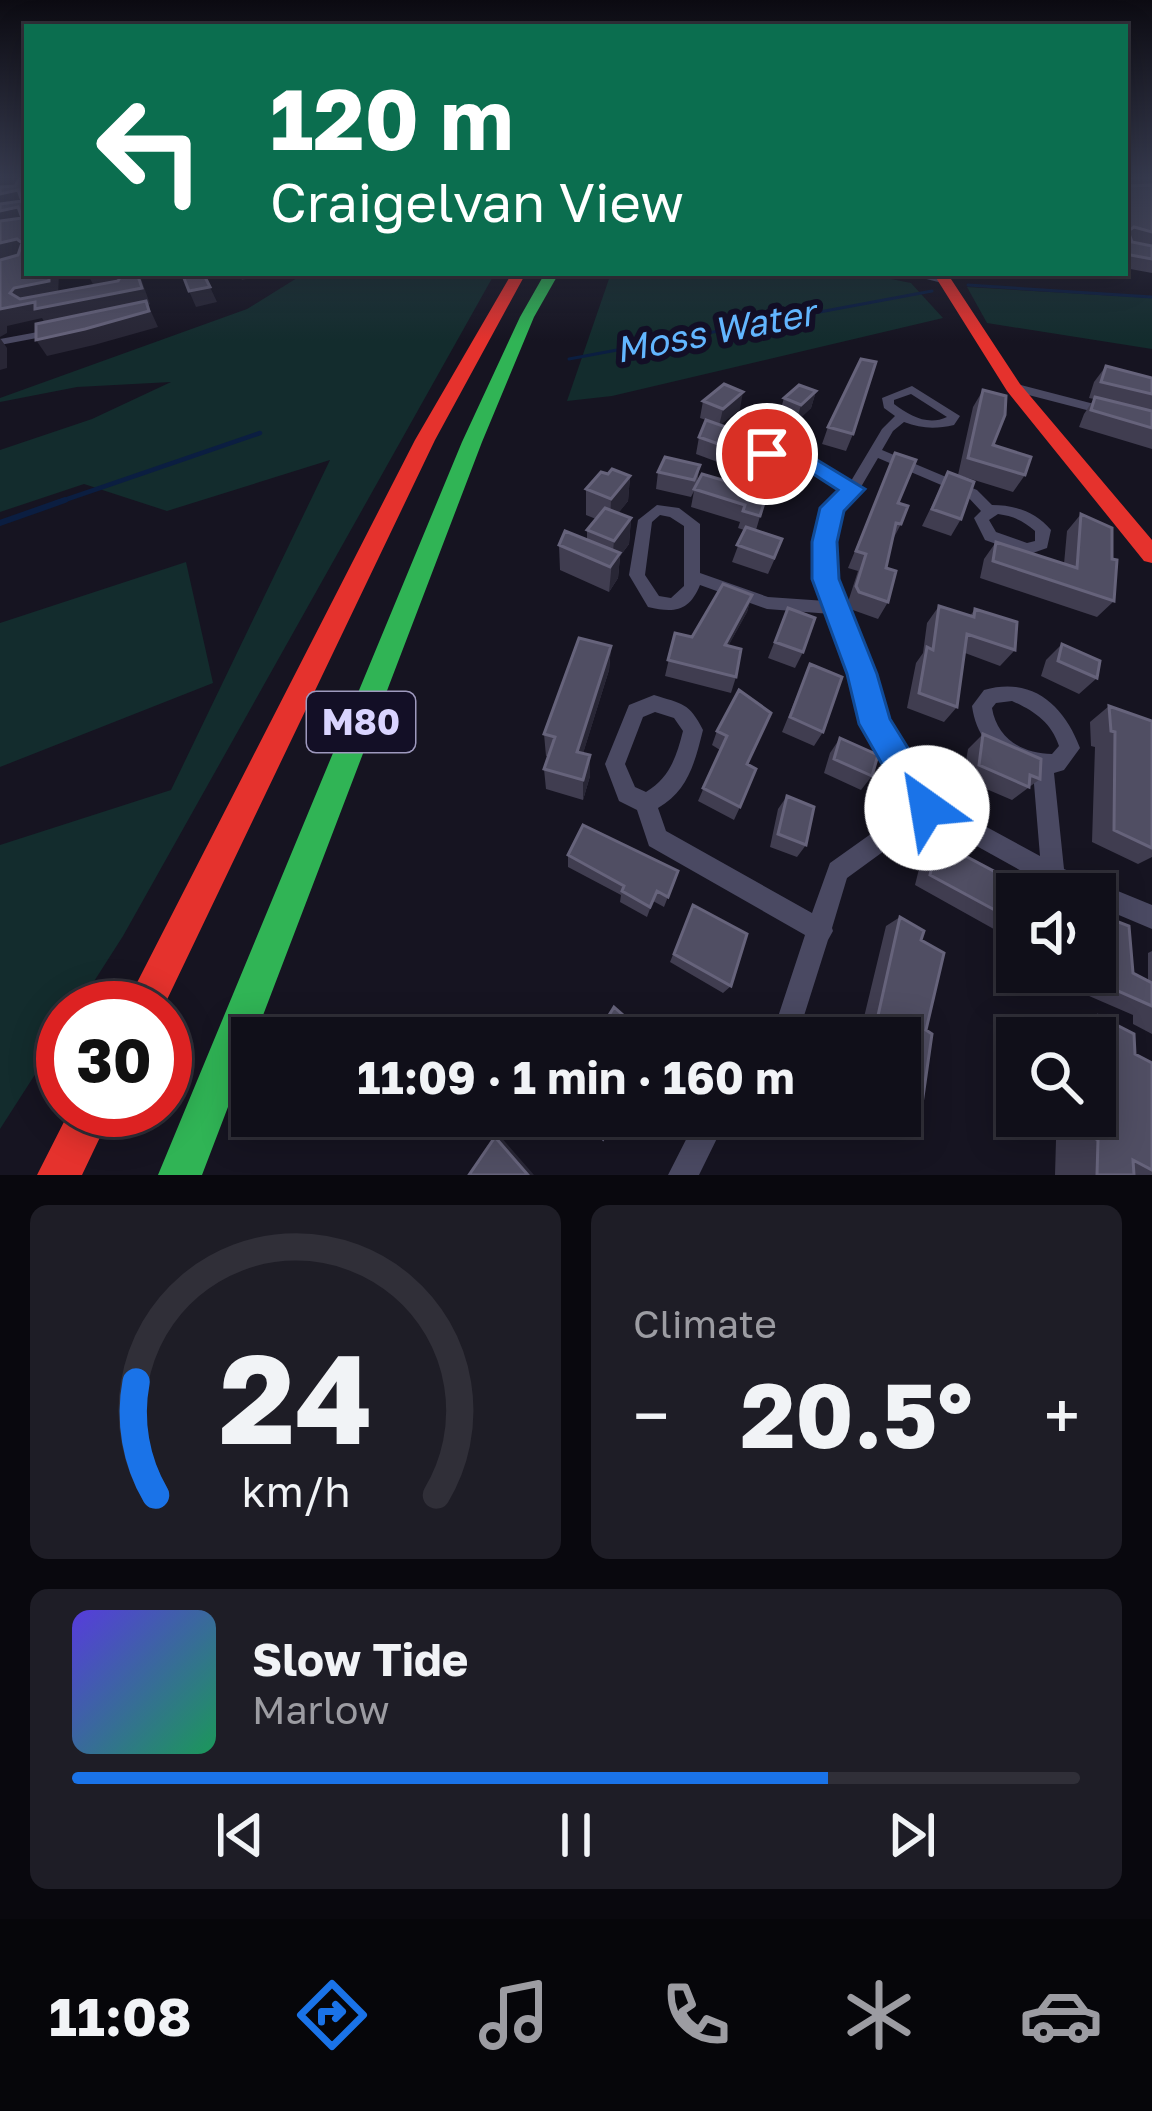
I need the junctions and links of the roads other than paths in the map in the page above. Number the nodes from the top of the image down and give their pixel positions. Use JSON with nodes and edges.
{"nodes":[{"id":1,"x":517,"y":276,"type":"edge"},
{"id":2,"x":550,"y":276,"type":"edge"},
{"id":3,"x":943,"y":277,"type":"edge"},
{"id":4,"x":62,"y":323,"type":"edge"},
{"id":5,"x":0,"y":342,"type":"edge"},
{"id":6,"x":1013,"y":387,"type":"junction"},
{"id":7,"x":903,"y":416,"type":"junction"},
{"id":8,"x":1152,"y":423,"type":"edge"},
{"id":9,"x":794,"y":452,"type":"edge"},
{"id":10,"x":877,"y":453,"type":"junction"},
{"id":11,"x":853,"y":489,"type":"junction"},
{"id":12,"x":989,"y":511,"type":"dead end"},
{"id":13,"x":1152,"y":555,"type":"edge"},
{"id":14,"x":692,"y":576,"type":"junction"},
{"id":15,"x":836,"y":608,"type":"junction"},
{"id":16,"x":1043,"y":766,"type":"junction"},
{"id":17,"x":646,"y":803,"type":"junction"},
{"id":18,"x":927,"y":808,"type":"junction"},
{"id":19,"x":1047,"y":873,"type":"edge"},
{"id":20,"x":1053,"y":873,"type":"edge"},
{"id":21,"x":1116,"y":902,"type":"edge"},
{"id":22,"x":1152,"y":917,"type":"edge"},
{"id":23,"x":820,"y":931,"type":"junction"},
{"id":24,"x":155,"y":981,"type":"edge"},
{"id":25,"x":791,"y":1017,"type":"edge"},
{"id":26,"x":78,"y":1137,"type":"edge"},
{"id":27,"x":703,"y":1137,"type":"edge"},
{"id":28,"x":59,"y":1175,"type":"edge"},
{"id":29,"x":180,"y":1175,"type":"edge"},
{"id":30,"x":683,"y":1175,"type":"edge"}],
"edges":[{"from":1,"to":24,"type":"main road","number":"M80"},
{"from":2,"to":29,"type":"main road","number":"M80"},
{"from":3,"to":6,"type":"main road"},
{"from":4,"to":5,"type":"street"},
{"from":6,"to":8,"type":"street"},
{"from":6,"to":13,"type":"main road"},
{"from":7,"to":7,"type":"street"},
{"from":7,"to":10,"type":"street"},
{"from":9,"to":11,"type":"street"},
{"from":10,"to":11,"type":"street"},
{"from":10,"to":12,"type":"street"},
{"from":11,"to":15,"type":"street"},
{"from":14,"to":14,"type":"street"},
{"from":14,"to":15,"type":"street"},
{"from":15,"to":18,"type":"street"},
{"from":16,"to":16,"type":"street"},
{"from":16,"to":20,"type":"street"},
{"from":17,"to":17,"type":"street"},
{"from":17,"to":23,"type":"street"},
{"from":18,"to":19,"type":"street"},
{"from":18,"to":23,"type":"street"},
{"from":21,"to":22,"type":"street"},
{"from":23,"to":25,"type":"street"},
{"from":26,"to":28,"type":"main road"},
{"from":27,"to":30,"type":"street"}]}
